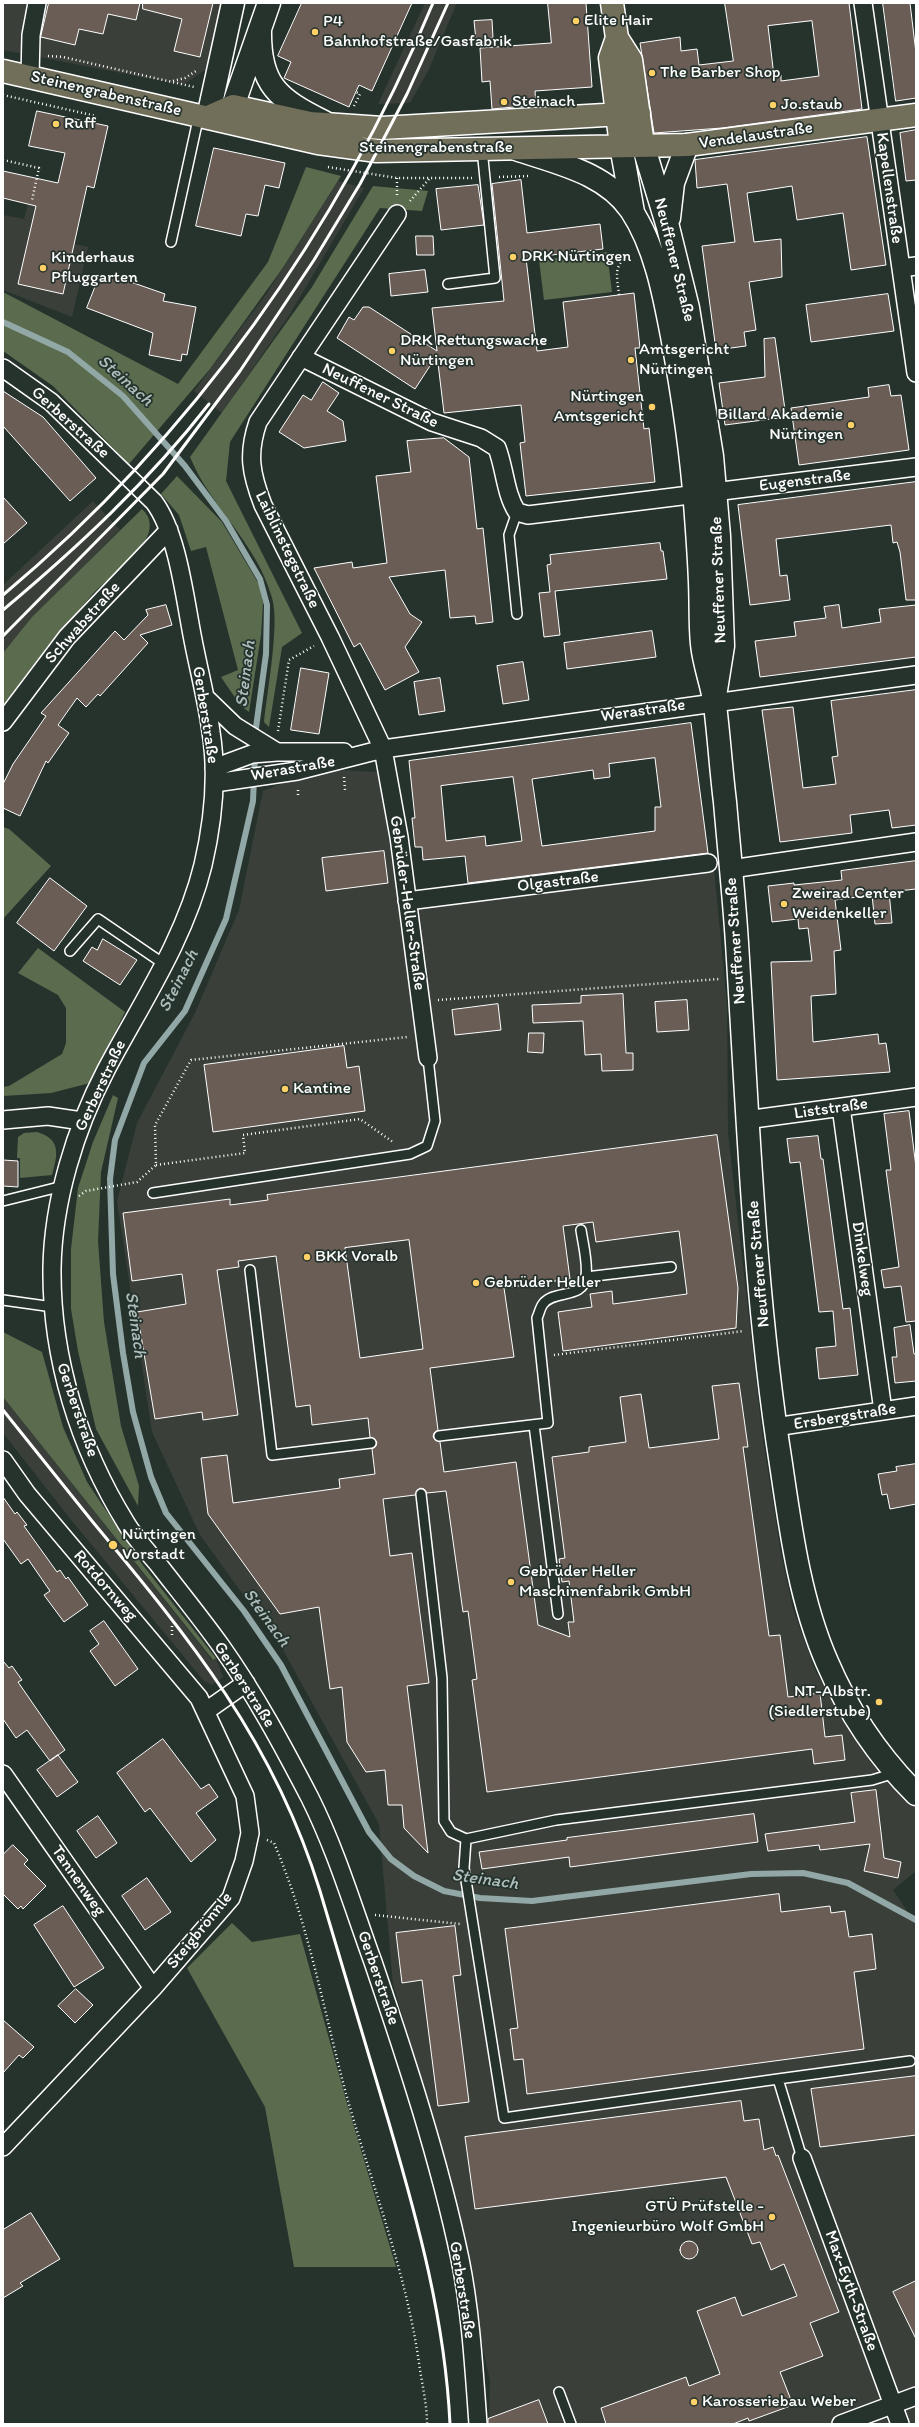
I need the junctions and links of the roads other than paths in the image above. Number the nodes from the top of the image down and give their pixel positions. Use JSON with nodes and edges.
{"nodes":[{"id":1,"x":37,"y":3,"type":"edge"},
{"id":2,"x":232,"y":3,"type":"edge"},
{"id":3,"x":269,"y":3,"type":"edge"},
{"id":4,"x":863,"y":3,"type":"edge"},
{"id":5,"x":616,"y":6,"type":"edge"},
{"id":6,"x":260,"y":30,"type":"junction"},
{"id":7,"x":617,"y":38,"type":"junction"},
{"id":8,"x":3,"y":71,"type":"edge"},
{"id":9,"x":30,"y":77,"type":"junction"},
{"id":10,"x":233,"y":106,"type":"junction"},
{"id":11,"x":639,"y":113,"type":"junction"},
{"id":12,"x":616,"y":114,"type":"junction"},
{"id":13,"x":916,"y":115,"type":"edge"},
{"id":14,"x":204,"y":116,"type":"junction"},
{"id":15,"x":879,"y":119,"type":"junction"},
{"id":16,"x":332,"y":126,"type":"junction"},
{"id":17,"x":643,"y":145,"type":"junction"},
{"id":18,"x":687,"y":145,"type":"junction"},
{"id":19,"x":621,"y":146,"type":"junction"},
{"id":20,"x":513,"y":148,"type":"junction"},
{"id":21,"x":482,"y":149,"type":"junction"},
{"id":22,"x":633,"y":213,"type":"junction"},
{"id":23,"x":397,"y":214,"type":"road end"},
{"id":24,"x":668,"y":227,"type":"junction"},
{"id":25,"x":171,"y":242,"type":"dead end"},
{"id":26,"x":909,"y":267,"type":"edge"},
{"id":27,"x":448,"y":284,"type":"dead end"},
{"id":28,"x":301,"y":357,"type":"junction"},
{"id":29,"x":3,"y":368,"type":"edge"},
{"id":30,"x":916,"y":373,"type":"edge"},
{"id":31,"x":916,"y":468,"type":"edge"},
{"id":32,"x":705,"y":494,"type":"junction"},
{"id":33,"x":517,"y":512,"type":"junction"},
{"id":34,"x":169,"y":530,"type":"junction"},
{"id":35,"x":517,"y":614,"type":"dead end"},
{"id":36,"x":916,"y":675,"type":"edge"},
{"id":37,"x":205,"y":698,"type":"junction"},
{"id":38,"x":715,"y":701,"type":"junction"},
{"id":39,"x":3,"y":722,"type":"edge"},
{"id":40,"x":376,"y":750,"type":"junction"},
{"id":41,"x":277,"y":752,"type":"junction"},
{"id":42,"x":214,"y":775,"type":"junction"},
{"id":43,"x":916,"y":842,"type":"edge"},
{"id":44,"x":708,"y":863,"type":"dead end"},
{"id":45,"x":731,"y":870,"type":"junction"},
{"id":46,"x":408,"y":901,"type":"junction"},
{"id":47,"x":70,"y":951,"type":"dead end"},
{"id":48,"x":164,"y":964,"type":"junction"},
{"id":49,"x":428,"y":1058,"type":"joint"},
{"id":50,"x":916,"y":1097,"type":"edge"},
{"id":51,"x":841,"y":1107,"type":"junction"},
{"id":52,"x":3,"y":1120,"type":"edge"},
{"id":53,"x":746,"y":1120,"type":"junction"},
{"id":54,"x":82,"y":1121,"type":"junction"},
{"id":55,"x":63,"y":1186,"type":"junction"},
{"id":56,"x":153,"y":1193,"type":"dead end"},
{"id":57,"x":3,"y":1201,"type":"edge"},
{"id":58,"x":581,"y":1230,"type":"dead end"},
{"id":59,"x":671,"y":1267,"type":"dead end"},
{"id":60,"x":250,"y":1270,"type":"dead end"},
{"id":61,"x":586,"y":1277,"type":"junction"},
{"id":62,"x":3,"y":1300,"type":"edge"},
{"id":63,"x":53,"y":1307,"type":"junction"},
{"id":64,"x":916,"y":1406,"type":"edge"},
{"id":65,"x":883,"y":1411,"type":"junction"},
{"id":66,"x":534,"y":1425,"type":"junction"},
{"id":67,"x":775,"y":1427,"type":"junction"},
{"id":68,"x":439,"y":1436,"type":"dead end"},
{"id":69,"x":371,"y":1443,"type":"dead end"},
{"id":70,"x":3,"y":1460,"type":"edge"},
{"id":71,"x":421,"y":1494,"type":"dead end"},
{"id":72,"x":558,"y":1614,"type":"dead end"},
{"id":73,"x":246,"y":1683,"type":"junction"},
{"id":74,"x":206,"y":1711,"type":"junction"},
{"id":75,"x":895,"y":1773,"type":"junction"},
{"id":76,"x":3,"y":1774,"type":"edge"},
{"id":77,"x":916,"y":1794,"type":"edge"},
{"id":78,"x":466,"y":1840,"type":"junction"},
{"id":79,"x":153,"y":1988,"type":"junction"},
{"id":80,"x":910,"y":2061,"type":"dead end"},
{"id":81,"x":778,"y":2079,"type":"junction"},
{"id":82,"x":3,"y":2147,"type":"edge"},
{"id":83,"x":802,"y":2158,"type":"joint"},
{"id":84,"x":559,"y":2392,"type":"dead end"},
{"id":85,"x":916,"y":2396,"type":"edge"},
{"id":86,"x":893,"y":2406,"type":"junction"},
{"id":87,"x":478,"y":2424,"type":"edge"},
{"id":88,"x":571,"y":2424,"type":"edge"},
{"id":89,"x":841,"y":2424,"type":"edge"},
{"id":90,"x":900,"y":2424,"type":"edge"}],
"edges":[{"from":1,"to":9,"type":"street"},
{"from":2,"to":14,"type":"main road"},
{"from":3,"to":6,"type":"main road"},
{"from":4,"to":15,"type":"street","name":"Kapellenstraße"},
{"from":5,"to":7,"type":"main road","name":"Neuffener Straße"},
{"from":6,"to":10,"type":"main road"},
{"from":6,"to":16,"type":"main road"},
{"from":7,"to":11,"type":"main road","name":"Neuffener Straße"},
{"from":7,"to":12,"type":"main road","name":"Neuffener Straße"},
{"from":8,"to":9,"type":"main road","name":"Steinengrabenstraße"},
{"from":9,"to":14,"type":"main road","name":"Steinengrabenstraße"},
{"from":10,"to":14,"type":"main road"},
{"from":10,"to":16,"type":"main road","name":"Steinengrabenstraße"},
{"from":11,"to":12,"type":"main road","name":"Steinengrabenstraße"},
{"from":11,"to":17,"type":"main road","name":"Neuffener Straße"},
{"from":12,"to":16,"type":"main road","name":"Steinengrabenstraße"},
{"from":12,"to":19,"type":"main road","name":"Neuffener Straße"},
{"from":13,"to":15,"type":"main road","name":"Vendelaustraße"},
{"from":14,"to":21,"type":"main road","name":"Steinengrabenstraße"},
{"from":14,"to":25,"type":"lane"},
{"from":15,"to":18,"type":"main road","name":"Vendelaustraße"},
{"from":15,"to":26,"type":"street","name":"Kapellenstraße"},
{"from":17,"to":18,"type":"main road","name":"Vendelaustraße"},
{"from":17,"to":19,"type":"main road","name":"Steinengrabenstraße"},
{"from":17,"to":24,"type":"main road","name":"Neuffener Straße"},
{"from":18,"to":24,"type":"main road"},
{"from":19,"to":20,"type":"main road","name":"Steinengrabenstraße"},
{"from":19,"to":22,"type":"main road","name":"Neuffener Straße"},
{"from":20,"to":21,"type":"main road","name":"Steinengrabenstraße"},
{"from":20,"to":22,"type":"main road","name":"Neuffener Straße"},
{"from":21,"to":27,"type":"lane"},
{"from":22,"to":32,"type":"main road","name":"Neuffener Straße"},
{"from":23,"to":28,"type":"street","name":"Laiblinstegstraße"},
{"from":24,"to":32,"type":"main road","name":"Neuffener Straße"},
{"from":26,"to":30,"type":"street","name":"Kapellenstraße"},
{"from":28,"to":33,"type":"street","name":"Neuffener Straße"},
{"from":28,"to":40,"type":"street","name":"Laiblinstegstraße"},
{"from":29,"to":34,"type":"street","name":"Gerberstraße"},
{"from":31,"to":32,"type":"street","name":"Eugenstraße"},
{"from":32,"to":33,"type":"street","name":"Neuffener Straße"},
{"from":32,"to":38,"type":"main road","name":"Neuffener Straße"},
{"from":33,"to":35,"type":"lane"},
{"from":34,"to":37,"type":"street","name":"Gerberstraße"},
{"from":34,"to":39,"type":"street","name":"Schwabstraße"},
{"from":36,"to":38,"type":"street","name":"Werastraße"},
{"from":37,"to":41,"type":"street","name":"Werastraße"},
{"from":37,"to":42,"type":"street","name":"Gerberstraße"},
{"from":38,"to":40,"type":"street","name":"Werastraße"},
{"from":38,"to":45,"type":"main road","name":"Neuffener Straße"},
{"from":40,"to":41,"type":"street","name":"Werastraße"},
{"from":40,"to":42,"type":"street","name":"Werastraße"},
{"from":40,"to":46,"type":"street","name":"Gebrüder-Heller-Straße"},
{"from":41,"to":42,"type":"street","name":"Werastraße"},
{"from":42,"to":48,"type":"street","name":"Gerberstraße"},
{"from":43,"to":45,"type":"street"},
{"from":44,"to":46,"type":"street","name":"Olgastraße"},
{"from":45,"to":53,"type":"main road","name":"Neuffener Straße"},
{"from":46,"to":49,"type":"street","name":"Gebrüder-Heller-Straße"},
{"from":47,"to":48,"type":"lane"},
{"from":48,"to":54,"type":"street","name":"Gerberstraße"},
{"from":49,"to":56,"type":"lane"},
{"from":50,"to":51,"type":"street","name":"Liststraße"},
{"from":51,"to":53,"type":"street","name":"Liststraße"},
{"from":51,"to":65,"type":"street","name":"Dinkelweg"},
{"from":52,"to":54,"type":"street"},
{"from":53,"to":67,"type":"main road","name":"Neuffener Straße"},
{"from":54,"to":55,"type":"street","name":"Gerberstraße"},
{"from":55,"to":57,"type":"lane"},
{"from":55,"to":63,"type":"street","name":"Gerberstraße"},
{"from":58,"to":61,"type":"lane"},
{"from":59,"to":61,"type":"lane"},
{"from":60,"to":69,"type":"lane"},
{"from":61,"to":66,"type":"lane"},
{"from":62,"to":63,"type":"lane"},
{"from":63,"to":73,"type":"street","name":"Gerberstraße"},
{"from":64,"to":65,"type":"street","name":"Ersbergstraße"},
{"from":65,"to":67,"type":"street","name":"Ersbergstraße"},
{"from":66,"to":68,"type":"lane"},
{"from":66,"to":72,"type":"lane"},
{"from":67,"to":75,"type":"main road","name":"Neuffener Straße"},
{"from":70,"to":74,"type":"street","name":"Rotdornweg"},
{"from":71,"to":78,"type":"lane"},
{"from":73,"to":74,"type":"street"},
{"from":73,"to":87,"type":"street","name":"Gerberstraße"},
{"from":74,"to":79,"type":"street","name":"Steigbrönnle"},
{"from":75,"to":77,"type":"main road","name":"Neuffener Straße"},
{"from":75,"to":78,"type":"lane"},
{"from":76,"to":79,"type":"street","name":"Tannenweg"},
{"from":78,"to":81,"type":"lane"},
{"from":79,"to":82,"type":"street","name":"Steigbrönnle"},
{"from":80,"to":81,"type":"lane"},
{"from":81,"to":83,"type":"lane"},
{"from":83,"to":86,"type":"street","name":"Max-Eyth-Straße"},
{"from":84,"to":88,"type":"lane"},
{"from":85,"to":86,"type":"street"},
{"from":86,"to":89,"type":"street"},
{"from":86,"to":90,"type":"street","name":"Max-Eyth-Straße"}]}
